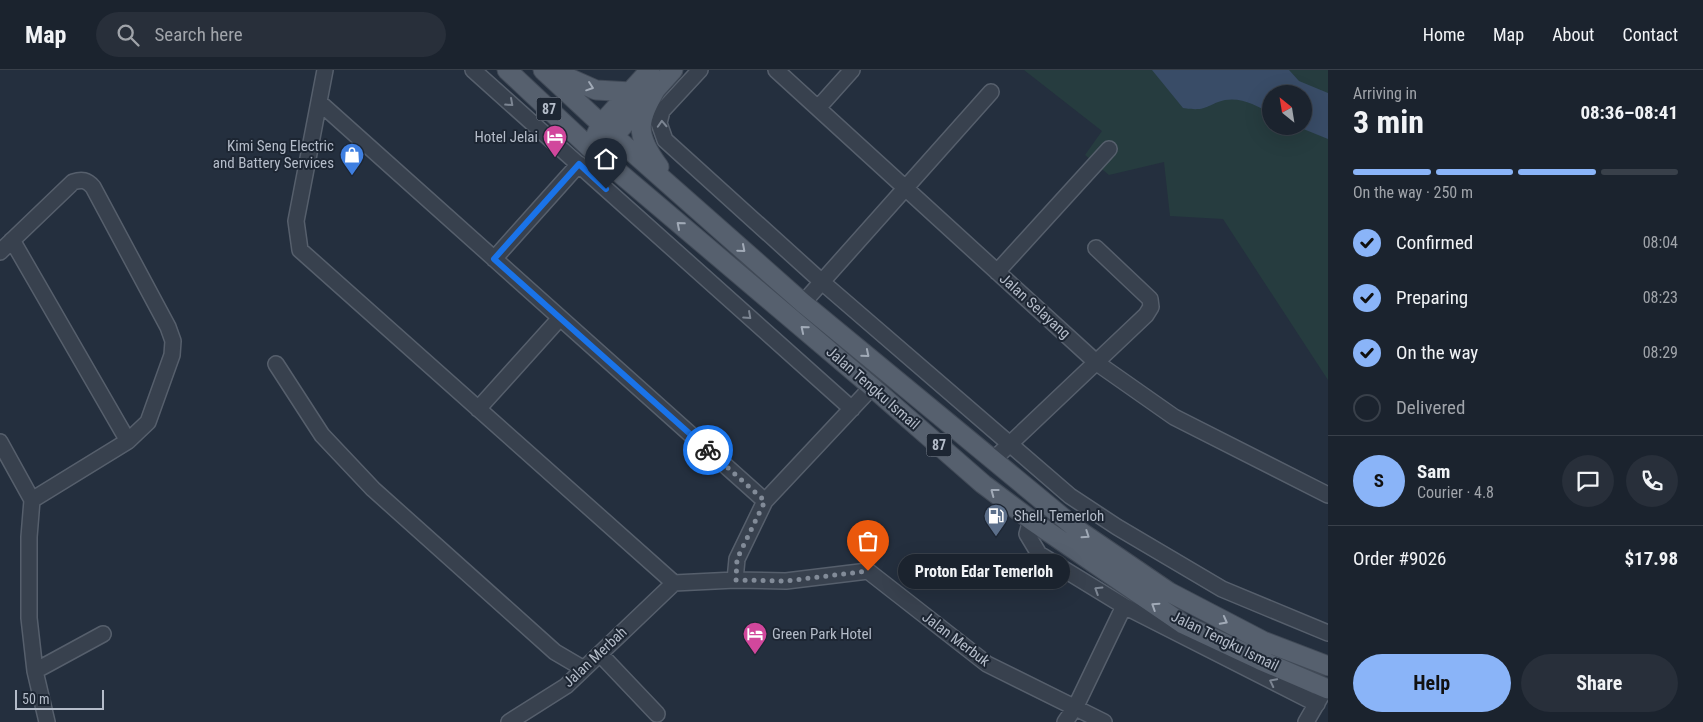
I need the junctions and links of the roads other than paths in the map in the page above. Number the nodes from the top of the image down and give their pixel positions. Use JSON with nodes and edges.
{"nodes":[{"id":1,"x":325,"y":70,"type":"edge"},
{"id":2,"x":473,"y":70,"type":"edge"},
{"id":3,"x":507,"y":70,"type":"edge"},
{"id":4,"x":543,"y":70,"type":"edge"},
{"id":5,"x":673,"y":70,"type":"edge"},
{"id":6,"x":700,"y":70,"type":"edge"},
{"id":7,"x":776,"y":70,"type":"edge"},
{"id":8,"x":852,"y":70,"type":"edge"},
{"id":9,"x":559,"y":72,"type":"edge"},
{"id":10,"x":654,"y":78,"type":"edge"},
{"id":11,"x":631,"y":92,"type":"junction"},
{"id":12,"x":991,"y":92,"type":"dead end"},
{"id":13,"x":319,"y":102,"type":"junction"},
{"id":14,"x":818,"y":108,"type":"junction"},
{"id":15,"x":607,"y":130,"type":"junction"},
{"id":16,"x":590,"y":148,"type":"junction"},
{"id":17,"x":1109,"y":150,"type":"dead end"},
{"id":18,"x":579,"y":164,"type":"junction"},
{"id":19,"x":906,"y":188,"type":"junction"},
{"id":20,"x":682,"y":197,"type":"junction"},
{"id":21,"x":723,"y":232,"type":"junction"},
{"id":22,"x":12,"y":240,"type":"junction"},
{"id":23,"x":1096,"y":248,"type":"dead end"},
{"id":24,"x":709,"y":250,"type":"junction"},
{"id":25,"x":0,"y":252,"type":"edge"},
{"id":26,"x":494,"y":259,"type":"junction"},
{"id":27,"x":997,"y":272,"type":"junction"},
{"id":28,"x":822,"y":282,"type":"junction"},
{"id":29,"x":803,"y":303,"type":"junction"},
{"id":30,"x":560,"y":318,"type":"junction"},
{"id":31,"x":1098,"y":363,"type":"junction"},
{"id":32,"x":276,"y":364,"type":"dead end"},
{"id":33,"x":872,"y":387,"type":"junction"},
{"id":34,"x":478,"y":409,"type":"junction"},
{"id":35,"x":852,"y":409,"type":"junction"},
{"id":36,"x":128,"y":441,"type":"junction"},
{"id":37,"x":0,"y":442,"type":"edge"},
{"id":38,"x":1011,"y":444,"type":"junction"},
{"id":39,"x":993,"y":460,"type":"junction"},
{"id":40,"x":1328,"y":495,"type":"edge"},
{"id":41,"x":32,"y":500,"type":"junction"},
{"id":42,"x":765,"y":501,"type":"junction"},
{"id":43,"x":1031,"y":520,"type":"junction"},
{"id":44,"x":736,"y":580,"type":"junction"},
{"id":45,"x":674,"y":583,"type":"junction"},
{"id":46,"x":1124,"y":606,"type":"junction"},
{"id":47,"x":1321,"y":631,"type":"edge"},
{"id":48,"x":103,"y":634,"type":"dead end"},
{"id":49,"x":600,"y":654,"type":"junction"},
{"id":50,"x":1328,"y":666,"type":"edge"},
{"id":51,"x":584,"y":669,"type":"junction"},
{"id":52,"x":35,"y":670,"type":"junction"},
{"id":53,"x":1323,"y":693,"type":"edge"},
{"id":54,"x":1076,"y":706,"type":"junction"},
{"id":55,"x":656,"y":714,"type":"dead end"},
{"id":56,"x":526,"y":718,"type":"edge"},
{"id":57,"x":47,"y":722,"type":"edge"},
{"id":58,"x":509,"y":722,"type":"edge"},
{"id":59,"x":1065,"y":722,"type":"edge"},
{"id":60,"x":1104,"y":722,"type":"edge"},
{"id":61,"x":1306,"y":722,"type":"edge"}],
"edges":[{"from":1,"to":13,"type":"street"},
{"from":2,"to":18,"type":"street","name":"Jalan Tengku Ismail","one_way":true},
{"from":3,"to":16,"type":"main road","name":"Jalan Tengku Ismail","number":"87"},
{"from":4,"to":15,"type":"main road","name":"Jalan Tengku Ismail","number":"87"},
{"from":5,"to":10,"type":"main road"},
{"from":28,"to":6,"type":"street","one_way":true},
{"from":7,"to":14,"type":"street","name":"Jalan Selayang"},
{"from":8,"to":14,"type":"street"},
{"from":9,"to":11,"type":"main road","one_way":true},
{"from":10,"to":11,"type":"main road"},
{"from":10,"to":15,"type":"main road"},
{"from":10,"to":20,"type":"main road"},
{"from":11,"to":15,"type":"main road"},
{"from":12,"to":19,"type":"street"},
{"from":13,"to":26,"type":"street"},
{"from":13,"to":34,"type":"street"},
{"from":14,"to":19,"type":"street","name":"Jalan Selayang"},
{"from":15,"to":16,"type":"main road"},
{"from":15,"to":20,"type":"main road","name":"Jalan Tengku Ismail","number":"87"},
{"from":24,"to":16,"type":"main road","name":"Jalan Tengku Ismail","number":"87","one_way":true},
{"from":17,"to":27,"type":"street"},
{"from":18,"to":26,"type":"street"},
{"from":18,"to":35,"type":"street","name":"Jalan Tengku Ismail","one_way":true},
{"from":19,"to":27,"type":"street","name":"Jalan Selayang"},
{"from":19,"to":28,"type":"street"},
{"from":20,"to":21,"type":"main road","name":"Jalan Tengku Ismail","number":"87"},
{"from":21,"to":24,"type":"main road"},
{"from":21,"to":29,"type":"main road","name":"Jalan Tengku Ismail","number":"87","one_way":true},
{"from":22,"to":25,"type":"street"},
{"from":22,"to":36,"type":"street"},
{"from":22,"to":36,"type":"street"},
{"from":23,"to":31,"type":"street"},
{"from":33,"to":24,"type":"main road","name":"Jalan Tengku Ismail","number":"87","one_way":true},
{"from":26,"to":30,"type":"street"},
{"from":27,"to":31,"type":"street","name":"Jalan Selayang"},
{"from":28,"to":29,"type":"street"},
{"from":28,"to":38,"type":"street"},
{"from":29,"to":39,"type":"main road","name":"Jalan Tengku Ismail","number":"87","one_way":true},
{"from":30,"to":34,"type":"street"},
{"from":30,"to":42,"type":"street"},
{"from":31,"to":38,"type":"street"},
{"from":31,"to":40,"type":"street","name":"Jalan Selayang"},
{"from":32,"to":51,"type":"street"},
{"from":33,"to":35,"type":"street"},
{"from":43,"to":33,"type":"main road","name":"Jalan Tengku Ismail","number":"87","one_way":true},
{"from":34,"to":45,"type":"street"},
{"from":35,"to":42,"type":"street"},
{"from":36,"to":41,"type":"street"},
{"from":37,"to":41,"type":"street"},
{"from":38,"to":39,"type":"street"},
{"from":38,"to":47,"type":"street"},
{"from":39,"to":50,"type":"main road","name":"Jalan Tengku Ismail","number":"87","one_way":true},
{"from":41,"to":52,"type":"street"},
{"from":42,"to":44,"type":"street"},
{"from":46,"to":43,"type":"street","one_way":true},
{"from":53,"to":43,"type":"main road","name":"Jalan Tengku Ismail","number":"87","one_way":true},
{"from":44,"to":45,"type":"street"},
{"from":44,"to":54,"type":"street","name":"Jalan Merbuk"},
{"from":45,"to":49,"type":"street","name":"Jalan Merbah"},
{"from":53,"to":46,"type":"street","one_way":true},
{"from":46,"to":54,"type":"street"},
{"from":48,"to":52,"type":"street"},
{"from":49,"to":51,"type":"street","name":"Jalan Merbah"},
{"from":49,"to":55,"type":"street"},
{"from":51,"to":56,"type":"street","name":"Jalan Merbah"},
{"from":52,"to":57,"type":"street"},
{"from":53,"to":61,"type":"street"},
{"from":54,"to":59,"type":"street"},
{"from":54,"to":60,"type":"street","name":"Jalan Merbuk"},
{"from":56,"to":58,"type":"street","name":"Jalan Merbah"}]}
